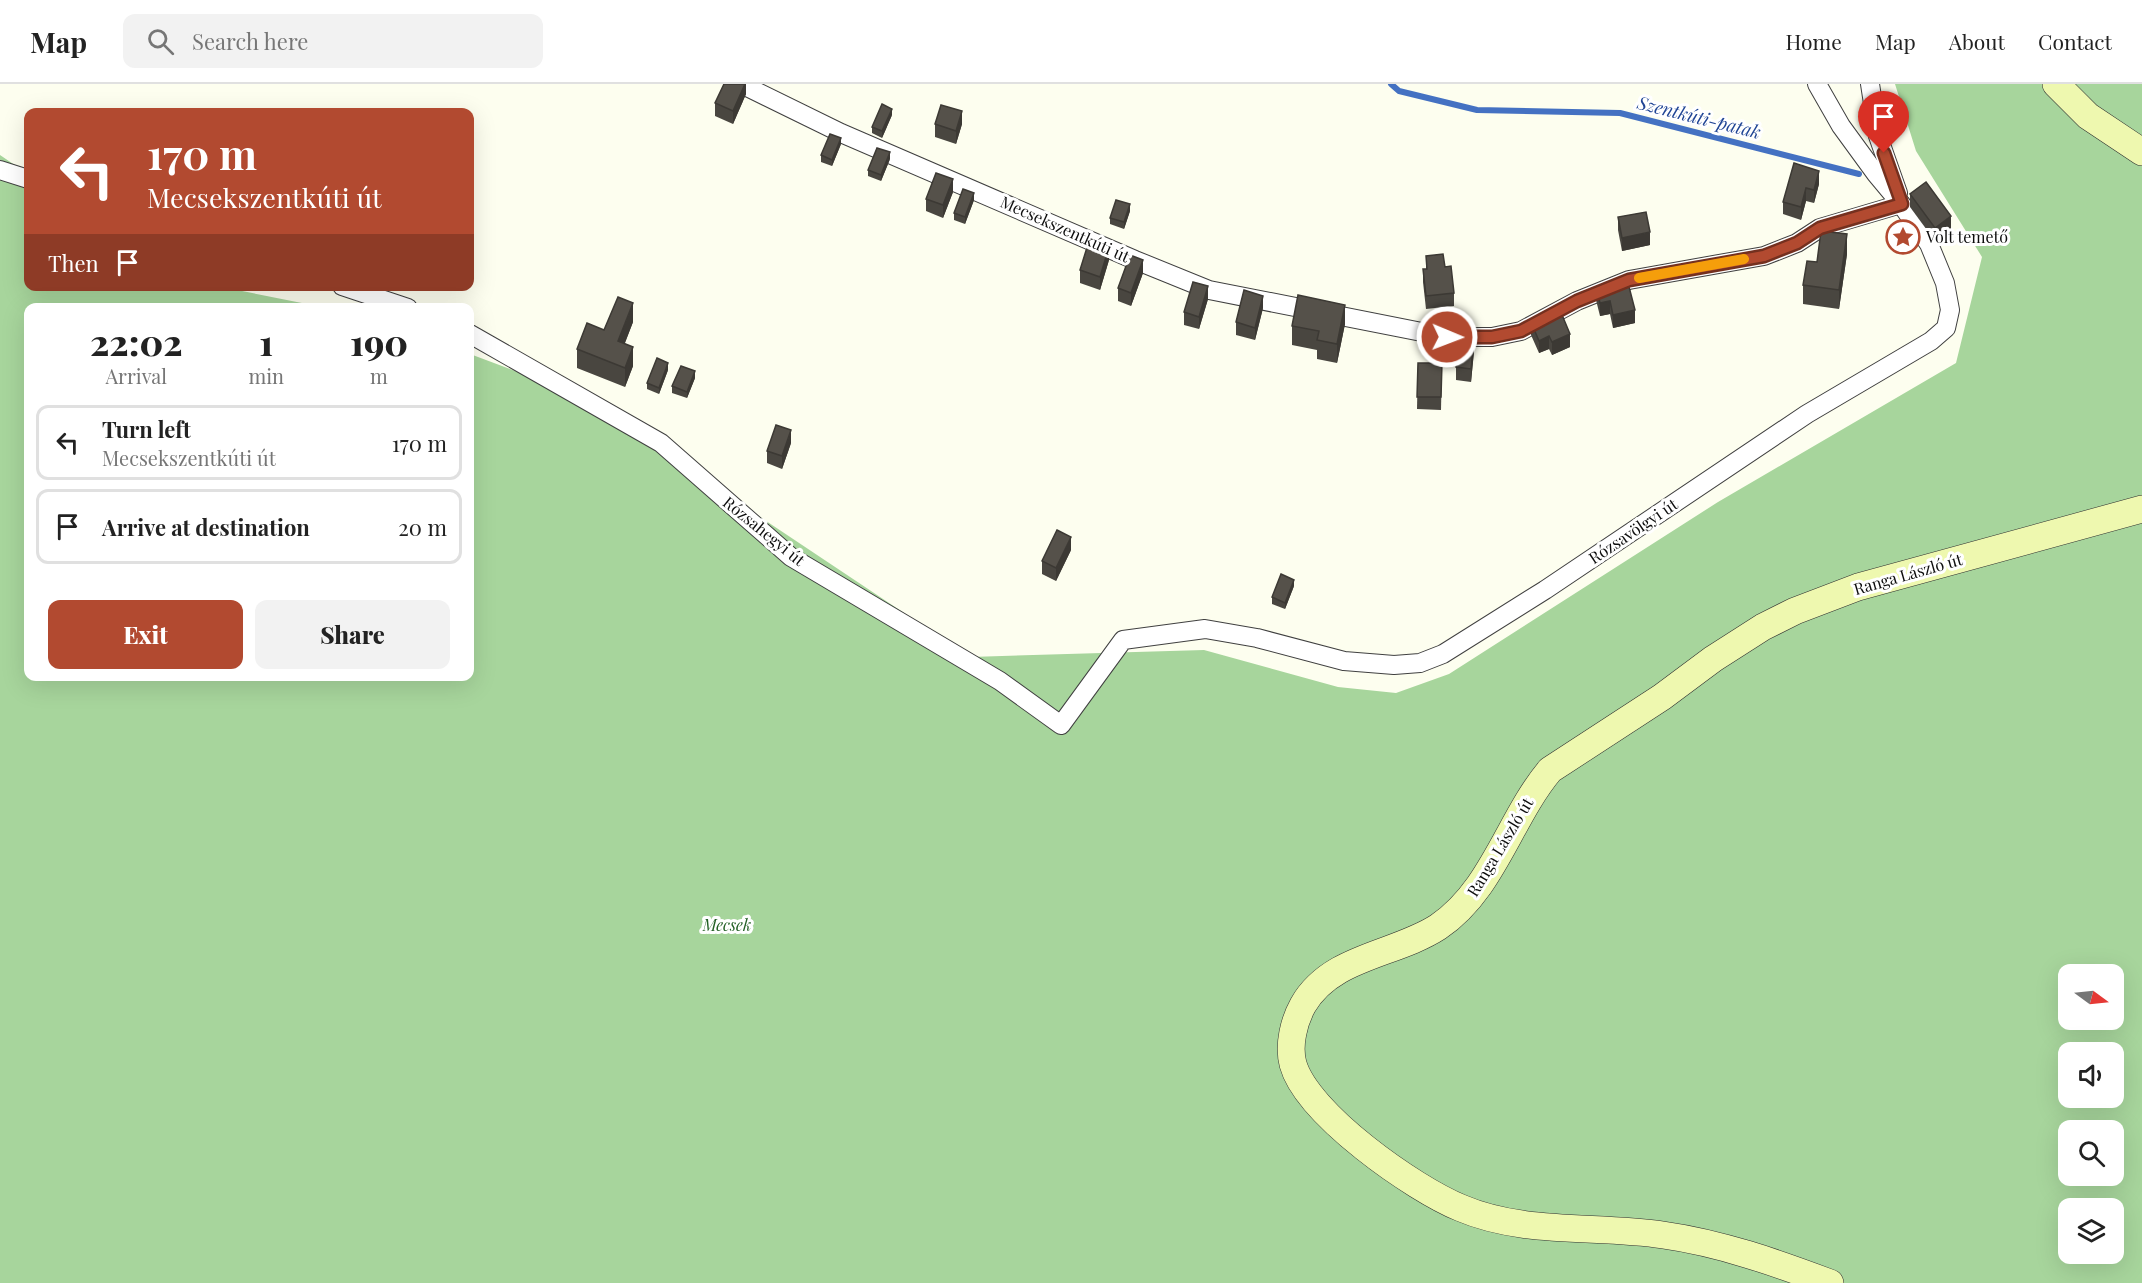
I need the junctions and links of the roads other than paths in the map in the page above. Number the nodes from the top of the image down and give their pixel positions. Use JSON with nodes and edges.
{"nodes":[{"id":1,"x":741,"y":84,"type":"edge"},
{"id":2,"x":1817,"y":84,"type":"edge"},
{"id":3,"x":1870,"y":84,"type":"edge"},
{"id":4,"x":2056,"y":84,"type":"edge"},
{"id":5,"x":2142,"y":152,"type":"edge"},
{"id":6,"x":0,"y":170,"type":"edge"},
{"id":7,"x":24,"y":178,"type":"edge"},
{"id":8,"x":1902,"y":204,"type":"junction"},
{"id":9,"x":357,"y":291,"type":"edge"},
{"id":10,"x":393,"y":303,"type":"edge"},
{"id":11,"x":474,"y":336,"type":"edge"},
{"id":12,"x":2142,"y":509,"type":"edge"},
{"id":13,"x":1061,"y":725,"type":"joint"},
{"id":14,"x":1830,"y":1283,"type":"edge"}],
"edges":[{"from":1,"to":8,"type":"street","name":"Mecsekszentkúti út"},
{"from":2,"to":8,"type":"street","name":"Rózsavölgyi út"},
{"from":3,"to":8,"type":"street"},
{"from":4,"to":5,"type":"main road"},
{"from":6,"to":7,"type":"street"},
{"from":8,"to":13,"type":"street","name":"Rózsavölgyi út"},
{"from":9,"to":10,"type":"street"},
{"from":11,"to":13,"type":"street","name":"Rózsahegyi út"},
{"from":12,"to":14,"type":"main road","name":"Ranga László út"}]}
